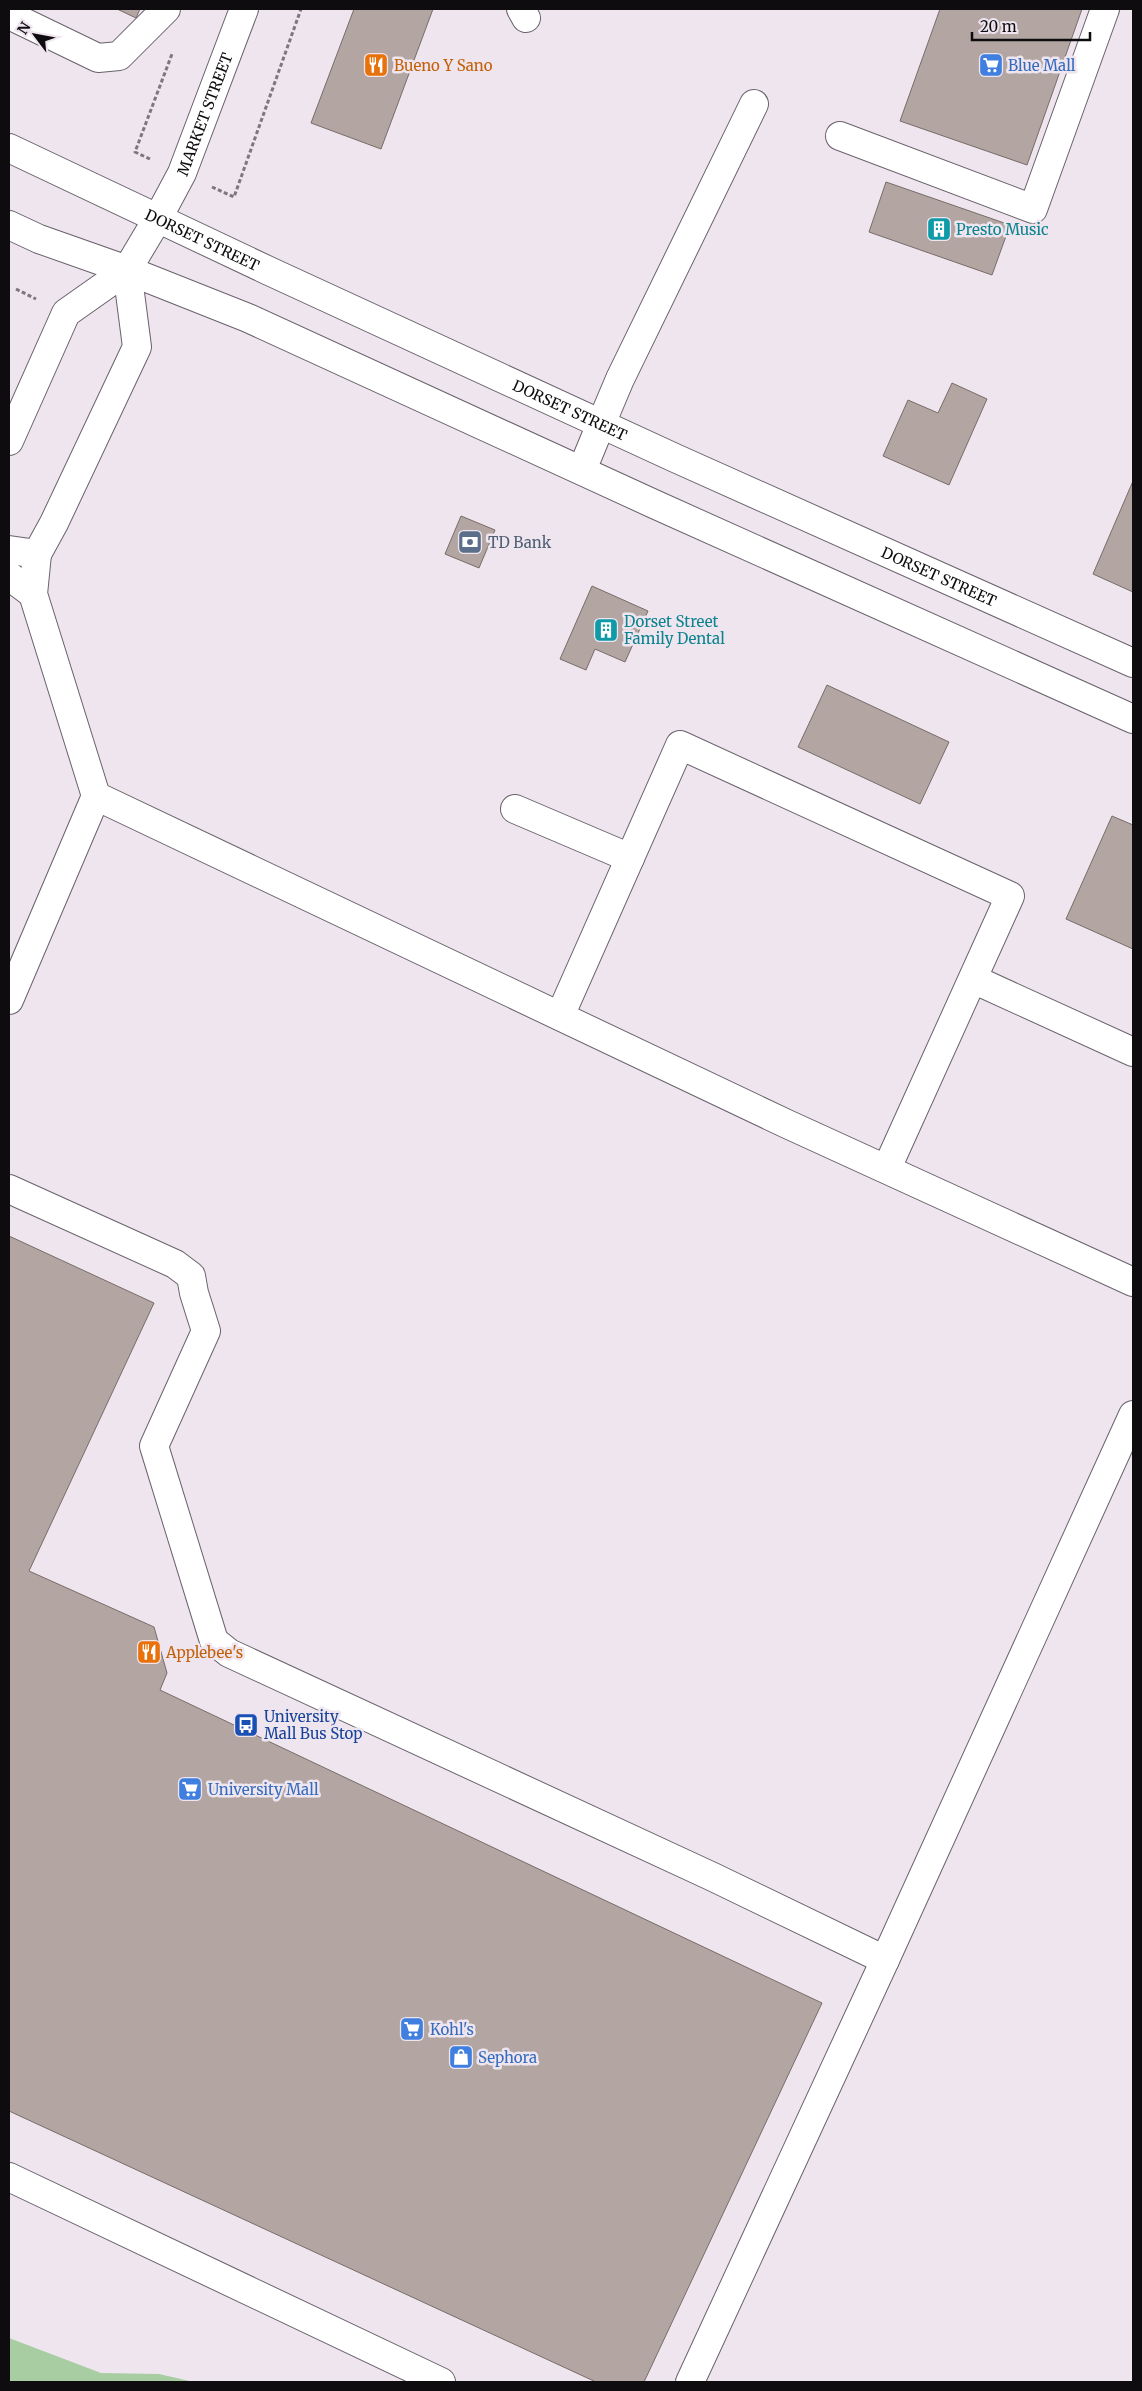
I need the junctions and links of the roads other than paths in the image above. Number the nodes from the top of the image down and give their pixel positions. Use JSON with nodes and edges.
{"nodes":[{"id":1,"x":166,"y":9,"type":"edge"},
{"id":2,"x":244,"y":9,"type":"edge"},
{"id":3,"x":1105,"y":9,"type":"edge"},
{"id":4,"x":9,"y":15,"type":"edge"},
{"id":5,"x":754,"y":104,"type":"dead end"},
{"id":6,"x":840,"y":136,"type":"dead end"},
{"id":7,"x":9,"y":148,"type":"edge"},
{"id":8,"x":158,"y":218,"type":"junction"},
{"id":9,"x":9,"y":225,"type":"edge"},
{"id":10,"x":127,"y":270,"type":"junction"},
{"id":11,"x":601,"y":424,"type":"junction"},
{"id":12,"x":9,"y":441,"type":"edge"},
{"id":13,"x":582,"y":470,"type":"junction"},
{"id":14,"x":9,"y":550,"type":"edge"},
{"id":15,"x":37,"y":554,"type":"junction"},
{"id":16,"x":9,"y":576,"type":"edge"},
{"id":17,"x":33,"y":594,"type":"junction"},
{"id":18,"x":1133,"y":663,"type":"edge"},
{"id":19,"x":1133,"y":719,"type":"edge"},
{"id":20,"x":96,"y":796,"type":"junction"},
{"id":21,"x":515,"y":809,"type":"dead end"},
{"id":22,"x":630,"y":858,"type":"junction"},
{"id":23,"x":973,"y":979,"type":"junction"},
{"id":24,"x":9,"y":1000,"type":"edge"},
{"id":25,"x":560,"y":1016,"type":"junction"},
{"id":26,"x":1133,"y":1052,"type":"edge"},
{"id":27,"x":887,"y":1168,"type":"junction"},
{"id":28,"x":9,"y":1189,"type":"edge"},
{"id":29,"x":1133,"y":1282,"type":"edge"},
{"id":30,"x":1133,"y":1415,"type":"edge"},
{"id":31,"x":1126,"y":1451,"type":"edge"},
{"id":32,"x":885,"y":1960,"type":"junction"},
{"id":33,"x":9,"y":2177,"type":"edge"},
{"id":34,"x":441,"y":2382,"type":"edge"},
{"id":35,"x":690,"y":2382,"type":"edge"}],
"edges":[{"from":1,"to":4,"type":"main road"},
{"from":2,"to":8,"type":"main road","name":"MARKET STREET"},
{"from":3,"to":6,"type":"main road"},
{"from":5,"to":11,"type":"main road"},
{"from":7,"to":8,"type":"main road","name":"DORSET STREET"},
{"from":8,"to":10,"type":"main road","name":"MARKET STREET"},
{"from":8,"to":11,"type":"main road","name":"DORSET STREET"},
{"from":9,"to":10,"type":"main road"},
{"from":10,"to":12,"type":"main road"},
{"from":10,"to":13,"type":"main road"},
{"from":10,"to":15,"type":"main road"},
{"from":11,"to":13,"type":"main road"},
{"from":11,"to":18,"type":"main road","name":"DORSET STREET"},
{"from":13,"to":19,"type":"main road"},
{"from":14,"to":15,"type":"main road"},
{"from":15,"to":17,"type":"main road"},
{"from":16,"to":17,"type":"main road"},
{"from":17,"to":20,"type":"main road"},
{"from":20,"to":24,"type":"main road"},
{"from":20,"to":25,"type":"main road"},
{"from":21,"to":22,"type":"main road"},
{"from":22,"to":23,"type":"main road"},
{"from":22,"to":25,"type":"main road"},
{"from":23,"to":26,"type":"main road"},
{"from":23,"to":27,"type":"main road"},
{"from":25,"to":27,"type":"main road"},
{"from":27,"to":29,"type":"main road"},
{"from":28,"to":32,"type":"main road"},
{"from":30,"to":31,"type":"main road"},
{"from":31,"to":32,"type":"main road"},
{"from":32,"to":35,"type":"main road"},
{"from":33,"to":34,"type":"main road"}]}
